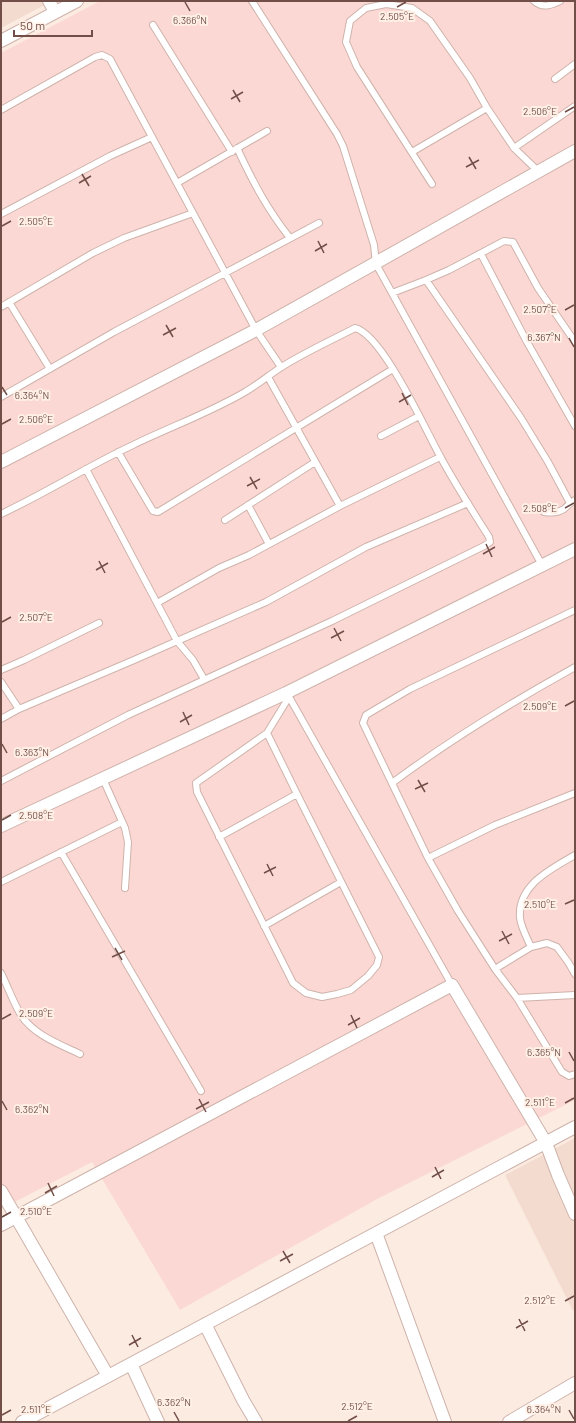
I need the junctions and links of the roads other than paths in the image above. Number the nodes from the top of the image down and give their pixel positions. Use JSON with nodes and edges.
{"nodes":[{"id":1,"x":49,"y":1,"type":"edge"},
{"id":2,"x":77,"y":1,"type":"edge"},
{"id":3,"x":252,"y":1,"type":"edge"},
{"id":4,"x":534,"y":1,"type":"edge"},
{"id":5,"x":560,"y":1,"type":"edge"},
{"id":6,"x":55,"y":12,"type":"junction"},
{"id":7,"x":153,"y":25,"type":"dead end"},
{"id":8,"x":1,"y":41,"type":"edge"},
{"id":9,"x":575,"y":64,"type":"edge"},
{"id":10,"x":555,"y":79,"type":"dead end"},
{"id":11,"x":575,"y":106,"type":"edge"},
{"id":12,"x":487,"y":108,"type":"junction"},
{"id":13,"x":1,"y":110,"type":"edge"},
{"id":14,"x":267,"y":131,"type":"dead end"},
{"id":15,"x":152,"y":137,"type":"junction"},
{"id":16,"x":514,"y":148,"type":"junction"},
{"id":17,"x":234,"y":150,"type":"junction"},
{"id":18,"x":575,"y":151,"type":"edge"},
{"id":19,"x":412,"y":152,"type":"junction"},
{"id":20,"x":539,"y":172,"type":"junction"},
{"id":21,"x":177,"y":183,"type":"junction"},
{"id":22,"x":432,"y":184,"type":"dead end"},
{"id":23,"x":1,"y":214,"type":"edge"},
{"id":24,"x":193,"y":214,"type":"junction"},
{"id":25,"x":319,"y":223,"type":"dead end"},
{"id":26,"x":290,"y":238,"type":"junction"},
{"id":27,"x":481,"y":254,"type":"junction"},
{"id":28,"x":376,"y":264,"type":"junction"},
{"id":29,"x":226,"y":273,"type":"junction"},
{"id":30,"x":426,"y":280,"type":"junction"},
{"id":31,"x":392,"y":293,"type":"junction"},
{"id":32,"x":9,"y":302,"type":"junction"},
{"id":33,"x":1,"y":307,"type":"edge"},
{"id":34,"x":256,"y":330,"type":"junction"},
{"id":35,"x":575,"y":342,"type":"edge"},
{"id":36,"x":281,"y":368,"type":"junction"},
{"id":37,"x":50,"y":369,"type":"junction"},
{"id":38,"x":393,"y":370,"type":"junction"},
{"id":39,"x":268,"y":377,"type":"junction"},
{"id":40,"x":1,"y":397,"type":"edge"},
{"id":41,"x":419,"y":416,"type":"junction"},
{"id":42,"x":575,"y":426,"type":"edge"},
{"id":43,"x":297,"y":428,"type":"junction"},
{"id":44,"x":382,"y":436,"type":"dead end"},
{"id":45,"x":118,"y":452,"type":"junction"},
{"id":46,"x":440,"y":456,"type":"junction"},
{"id":47,"x":1,"y":462,"type":"edge"},
{"id":48,"x":316,"y":462,"type":"junction"},
{"id":49,"x":86,"y":469,"type":"junction"},
{"id":50,"x":572,"y":502,"type":"edge"},
{"id":51,"x":468,"y":503,"type":"junction"},
{"id":52,"x":248,"y":505,"type":"junction"},
{"id":53,"x":340,"y":506,"type":"junction"},
{"id":54,"x":544,"y":512,"type":"dead end"},
{"id":55,"x":1,"y":514,"type":"edge"},
{"id":56,"x":225,"y":520,"type":"dead end"},
{"id":57,"x":269,"y":544,"type":"junction"},
{"id":58,"x":575,"y":549,"type":"edge"},
{"id":59,"x":542,"y":565,"type":"junction"},
{"id":60,"x":157,"y":603,"type":"junction"},
{"id":61,"x":575,"y":610,"type":"edge"},
{"id":62,"x":99,"y":623,"type":"dead end"},
{"id":63,"x":177,"y":641,"type":"junction"},
{"id":64,"x":575,"y":667,"type":"edge"},
{"id":65,"x":1,"y":670,"type":"edge"},
{"id":66,"x":204,"y":679,"type":"junction"},
{"id":67,"x":1,"y":682,"type":"edge"},
{"id":68,"x":288,"y":695,"type":"junction"},
{"id":69,"x":19,"y":709,"type":"junction"},
{"id":70,"x":1,"y":719,"type":"edge"},
{"id":71,"x":267,"y":733,"type":"junction"},
{"id":72,"x":103,"y":779,"type":"junction"},
{"id":73,"x":1,"y":781,"type":"edge"},
{"id":74,"x":392,"y":783,"type":"junction"},
{"id":75,"x":575,"y":793,"type":"edge"},
{"id":76,"x":297,"y":794,"type":"junction"},
{"id":77,"x":122,"y":822,"type":"junction"},
{"id":78,"x":1,"y":826,"type":"edge"},
{"id":79,"x":219,"y":837,"type":"junction"},
{"id":80,"x":61,"y":852,"type":"junction"},
{"id":81,"x":575,"y":855,"type":"edge"},
{"id":82,"x":428,"y":858,"type":"junction"},
{"id":83,"x":1,"y":882,"type":"edge"},
{"id":84,"x":341,"y":882,"type":"junction"},
{"id":85,"x":125,"y":888,"type":"dead end"},
{"id":86,"x":264,"y":926,"type":"junction"},
{"id":87,"x":531,"y":947,"type":"junction"},
{"id":88,"x":495,"y":969,"type":"junction"},
{"id":89,"x":1,"y":973,"type":"edge"},
{"id":90,"x":575,"y":974,"type":"edge"},
{"id":91,"x":452,"y":985,"type":"junction"},
{"id":92,"x":575,"y":995,"type":"edge"},
{"id":93,"x":517,"y":998,"type":"junction"},
{"id":94,"x":80,"y":1054,"type":"dead end"},
{"id":95,"x":575,"y":1074,"type":"edge"},
{"id":96,"x":201,"y":1091,"type":"dead end"},
{"id":97,"x":575,"y":1128,"type":"edge"},
{"id":98,"x":546,"y":1143,"type":"junction"},
{"id":99,"x":1,"y":1191,"type":"edge"},
{"id":100,"x":575,"y":1214,"type":"edge"},
{"id":101,"x":16,"y":1217,"type":"junction"},
{"id":102,"x":1,"y":1225,"type":"edge"},
{"id":103,"x":376,"y":1233,"type":"junction"},
{"id":104,"x":205,"y":1324,"type":"junction"},
{"id":105,"x":131,"y":1364,"type":"junction"},
{"id":106,"x":108,"y":1376,"type":"junction"},
{"id":107,"x":575,"y":1383,"type":"edge"},
{"id":108,"x":22,"y":1422,"type":"edge"},
{"id":109,"x":158,"y":1422,"type":"edge"},
{"id":110,"x":256,"y":1422,"type":"edge"},
{"id":111,"x":445,"y":1422,"type":"edge"},
{"id":112,"x":509,"y":1422,"type":"edge"}],
"edges":[{"from":1,"to":6,"type":"street"},
{"from":2,"to":6,"type":"street"},
{"from":3,"to":28,"type":"lane"},
{"from":4,"to":5,"type":"lane"},
{"from":6,"to":8,"type":"street"},
{"from":7,"to":17,"type":"lane"},
{"from":9,"to":10,"type":"lane"},
{"from":11,"to":16,"type":"lane"},
{"from":12,"to":16,"type":"lane"},
{"from":12,"to":19,"type":"lane"},
{"from":12,"to":19,"type":"lane"},
{"from":13,"to":15,"type":"lane"},
{"from":14,"to":17,"type":"lane"},
{"from":15,"to":21,"type":"lane"},
{"from":15,"to":23,"type":"lane"},
{"from":16,"to":20,"type":"lane"},
{"from":17,"to":21,"type":"lane"},
{"from":17,"to":26,"type":"lane"},
{"from":18,"to":20,"type":"street"},
{"from":19,"to":22,"type":"lane"},
{"from":20,"to":28,"type":"street"},
{"from":21,"to":24,"type":"lane"},
{"from":24,"to":29,"type":"lane"},
{"from":24,"to":32,"type":"lane"},
{"from":25,"to":26,"type":"lane"},
{"from":26,"to":29,"type":"lane"},
{"from":27,"to":30,"type":"lane"},
{"from":27,"to":35,"type":"lane"},
{"from":27,"to":42,"type":"lane"},
{"from":28,"to":31,"type":"lane"},
{"from":28,"to":34,"type":"street"},
{"from":29,"to":34,"type":"lane"},
{"from":29,"to":37,"type":"lane"},
{"from":30,"to":31,"type":"lane"},
{"from":30,"to":50,"type":"lane"},
{"from":31,"to":59,"type":"lane"},
{"from":32,"to":33,"type":"lane"},
{"from":32,"to":37,"type":"lane"},
{"from":34,"to":36,"type":"lane"},
{"from":34,"to":47,"type":"street"},
{"from":36,"to":38,"type":"lane"},
{"from":36,"to":39,"type":"lane"},
{"from":37,"to":40,"type":"lane"},
{"from":38,"to":41,"type":"lane"},
{"from":38,"to":43,"type":"lane"},
{"from":39,"to":43,"type":"lane"},
{"from":39,"to":45,"type":"lane"},
{"from":41,"to":44,"type":"lane"},
{"from":41,"to":46,"type":"lane"},
{"from":43,"to":45,"type":"lane"},
{"from":43,"to":48,"type":"lane"},
{"from":45,"to":49,"type":"lane"},
{"from":46,"to":51,"type":"lane"},
{"from":46,"to":53,"type":"lane"},
{"from":48,"to":52,"type":"lane"},
{"from":48,"to":53,"type":"lane"},
{"from":49,"to":55,"type":"lane"},
{"from":49,"to":60,"type":"lane"},
{"from":50,"to":54,"type":"lane"},
{"from":51,"to":63,"type":"lane"},
{"from":51,"to":66,"type":"lane"},
{"from":52,"to":56,"type":"lane"},
{"from":52,"to":57,"type":"lane"},
{"from":53,"to":57,"type":"lane"},
{"from":57,"to":60,"type":"lane"},
{"from":58,"to":59,"type":"street"},
{"from":59,"to":68,"type":"street"},
{"from":60,"to":63,"type":"lane"},
{"from":61,"to":74,"type":"lane"},
{"from":62,"to":65,"type":"lane"},
{"from":63,"to":66,"type":"lane"},
{"from":63,"to":69,"type":"lane"},
{"from":64,"to":74,"type":"lane"},
{"from":66,"to":73,"type":"lane"},
{"from":67,"to":69,"type":"lane"},
{"from":68,"to":71,"type":"lane"},
{"from":68,"to":72,"type":"street"},
{"from":68,"to":91,"type":"lane"},
{"from":69,"to":70,"type":"lane"},
{"from":71,"to":76,"type":"lane"},
{"from":71,"to":79,"type":"lane"},
{"from":72,"to":77,"type":"lane"},
{"from":72,"to":78,"type":"street"},
{"from":74,"to":82,"type":"lane"},
{"from":75,"to":82,"type":"lane"},
{"from":76,"to":79,"type":"lane"},
{"from":76,"to":84,"type":"lane"},
{"from":77,"to":80,"type":"lane"},
{"from":77,"to":85,"type":"lane"},
{"from":79,"to":86,"type":"lane"},
{"from":80,"to":83,"type":"lane"},
{"from":80,"to":96,"type":"lane"},
{"from":81,"to":87,"type":"lane"},
{"from":82,"to":88,"type":"lane"},
{"from":84,"to":86,"type":"lane"},
{"from":84,"to":86,"type":"lane"},
{"from":87,"to":88,"type":"lane"},
{"from":87,"to":90,"type":"lane"},
{"from":88,"to":93,"type":"lane"},
{"from":89,"to":94,"type":"lane"},
{"from":91,"to":98,"type":"street"},
{"from":91,"to":101,"type":"street"},
{"from":92,"to":93,"type":"lane"},
{"from":93,"to":95,"type":"lane"},
{"from":97,"to":98,"type":"street"},
{"from":98,"to":100,"type":"street"},
{"from":98,"to":103,"type":"street"},
{"from":99,"to":101,"type":"street"},
{"from":101,"to":102,"type":"street"},
{"from":101,"to":106,"type":"street"},
{"from":103,"to":104,"type":"street"},
{"from":103,"to":111,"type":"street"},
{"from":104,"to":105,"type":"street"},
{"from":104,"to":110,"type":"street"},
{"from":105,"to":106,"type":"street"},
{"from":105,"to":109,"type":"street"},
{"from":106,"to":108,"type":"street"},
{"from":107,"to":112,"type":"street"}]}
